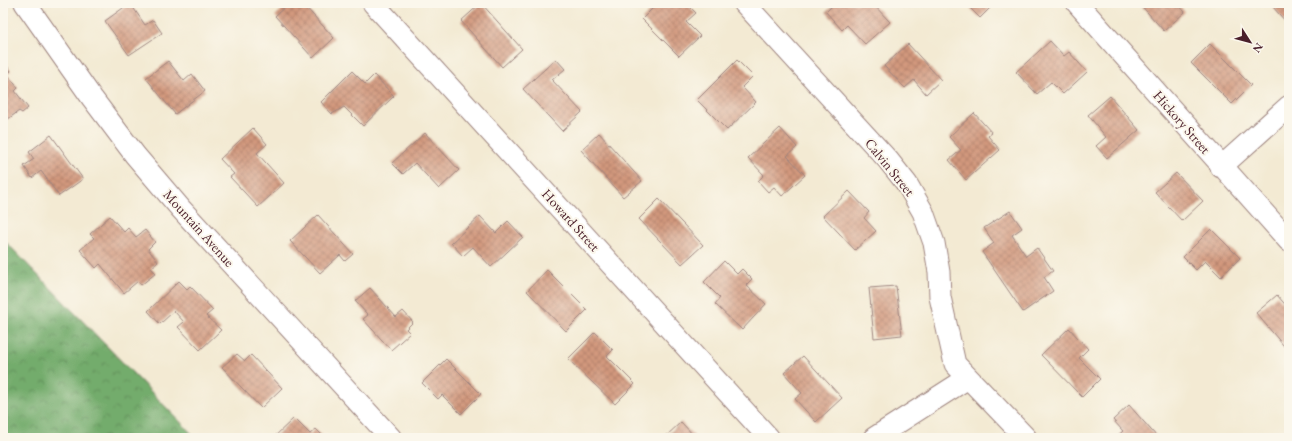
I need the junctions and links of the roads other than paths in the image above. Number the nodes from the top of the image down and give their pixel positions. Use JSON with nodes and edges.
{"nodes":[{"id":1,"x":25,"y":3,"type":"edge"},
{"id":2,"x":373,"y":3,"type":"edge"},
{"id":3,"x":744,"y":3,"type":"edge"},
{"id":4,"x":1077,"y":3,"type":"edge"},
{"id":5,"x":1289,"y":106,"type":"edge"},
{"id":6,"x":1222,"y":166,"type":"junction"},
{"id":7,"x":1289,"y":241,"type":"edge"},
{"id":8,"x":968,"y":378,"type":"junction"},
{"id":9,"x":391,"y":438,"type":"edge"},
{"id":10,"x":769,"y":438,"type":"edge"},
{"id":11,"x":874,"y":438,"type":"edge"},
{"id":12,"x":1026,"y":438,"type":"edge"}],
"edges":[{"from":1,"to":9,"type":"street","name":"Mountain Avenue"},
{"from":2,"to":10,"type":"street","name":"Howard Street"},
{"from":3,"to":8,"type":"street","name":"Calvin Street"},
{"from":4,"to":6,"type":"street","name":"Hickory Street"},
{"from":5,"to":6,"type":"street"},
{"from":6,"to":7,"type":"street","name":"Hickory Street"},
{"from":8,"to":11,"type":"street"},
{"from":8,"to":12,"type":"street","name":"Calvin Street"}]}
